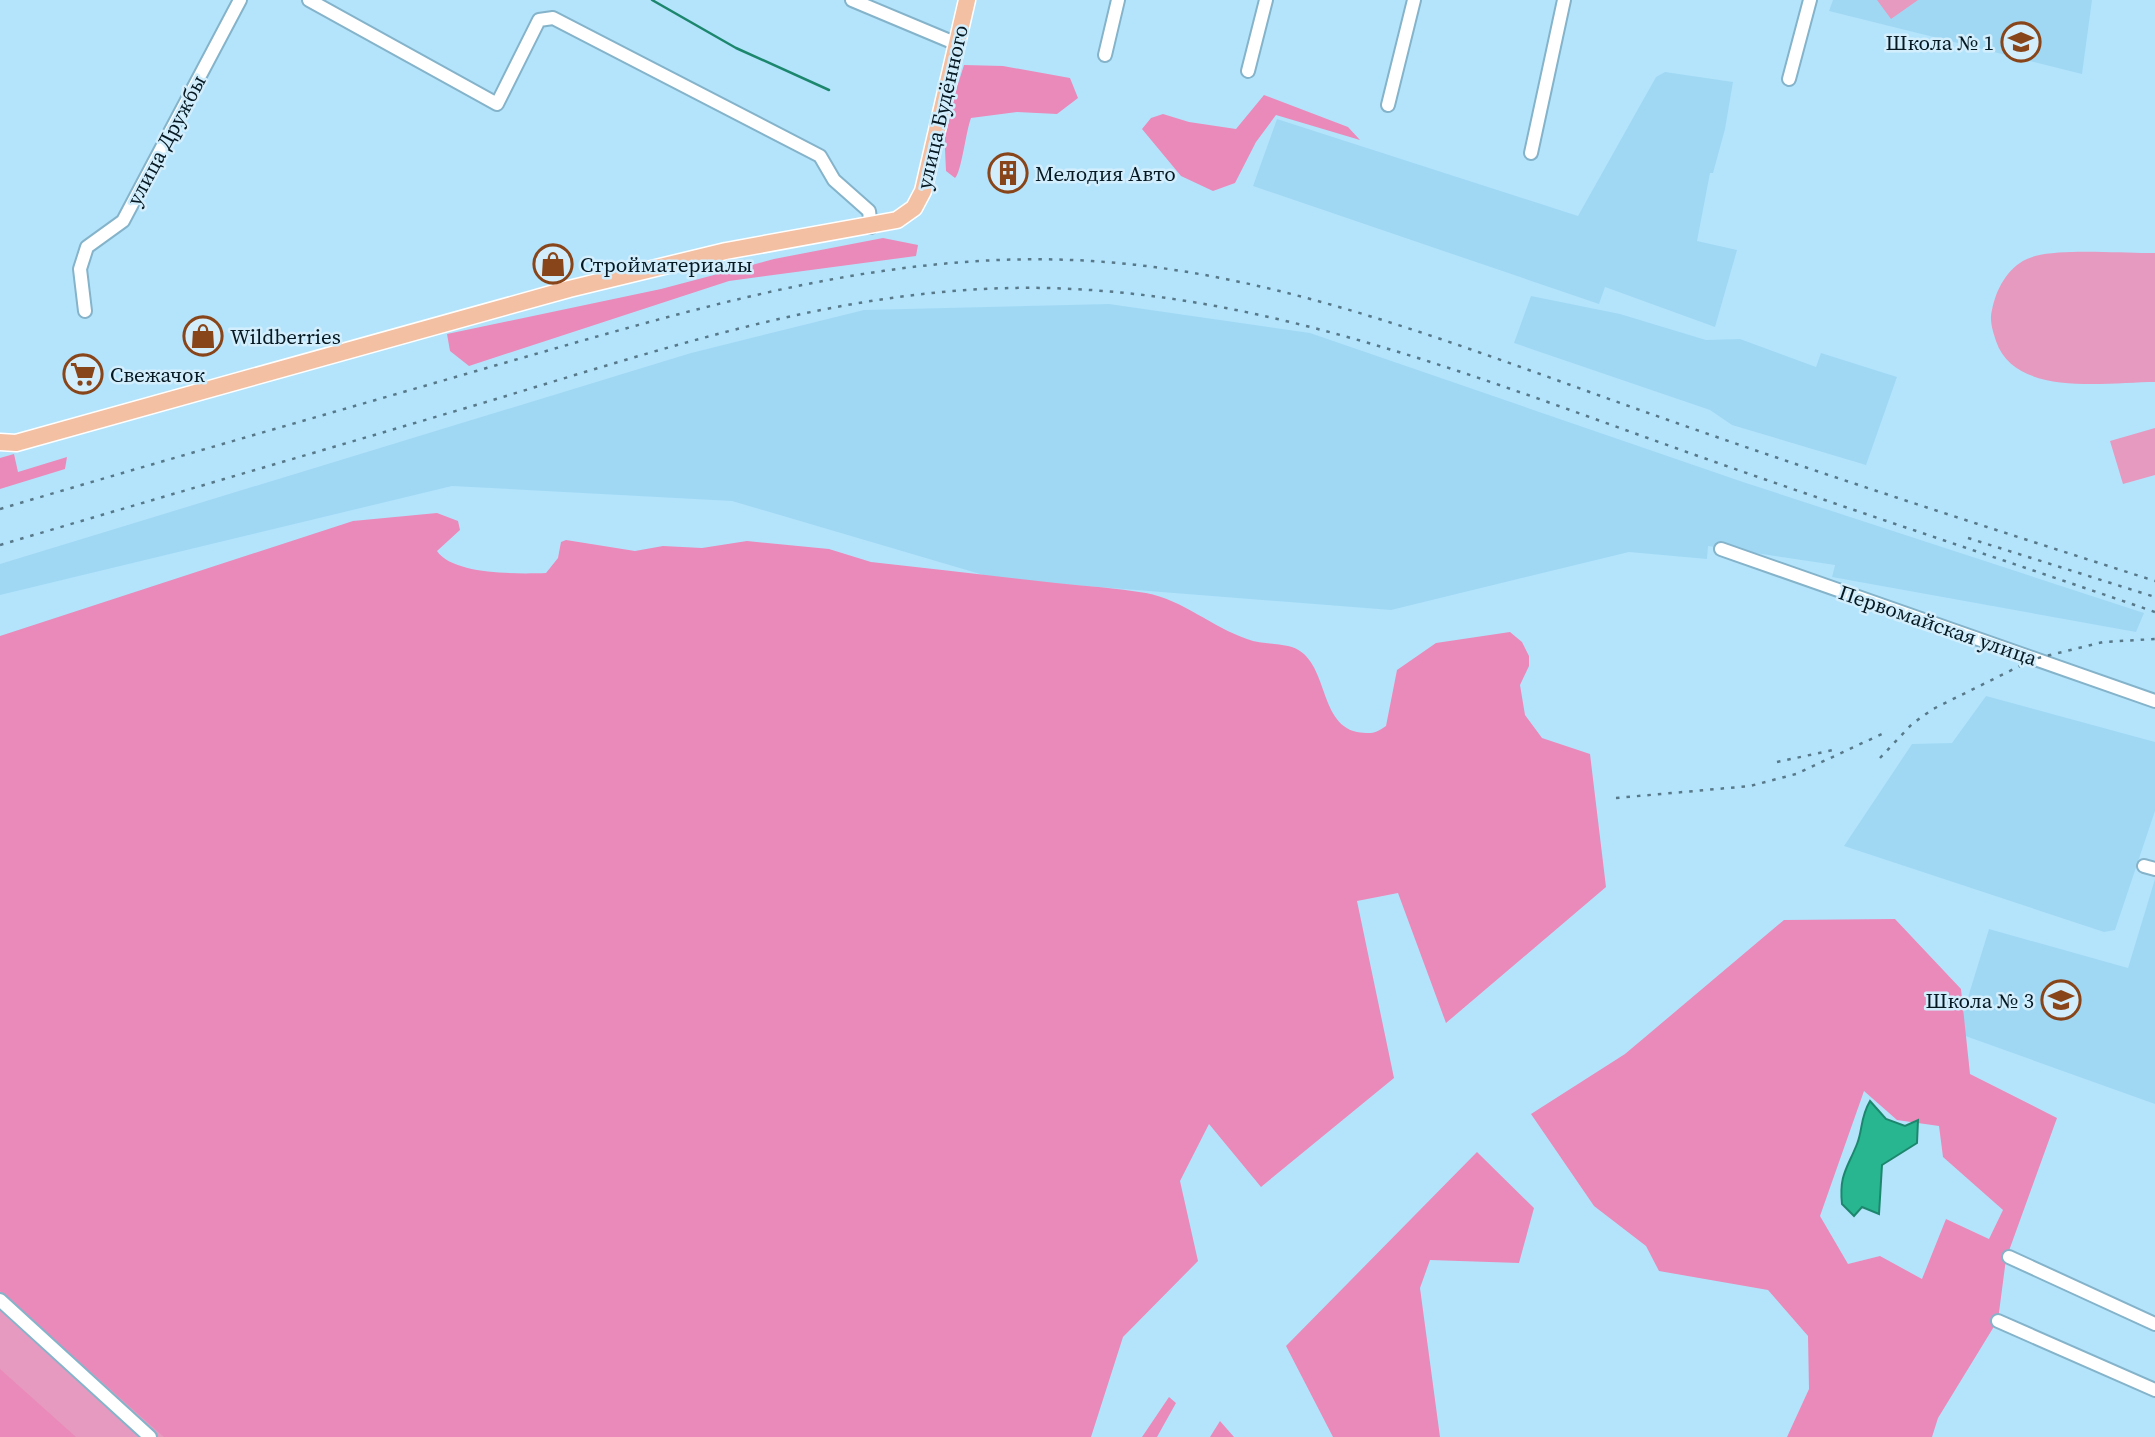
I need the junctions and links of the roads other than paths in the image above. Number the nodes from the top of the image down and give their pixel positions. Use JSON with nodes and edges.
{"nodes":[{"id":1,"x":240,"y":0,"type":"edge"},
{"id":2,"x":309,"y":0,"type":"edge"},
{"id":3,"x":852,"y":0,"type":"edge"},
{"id":4,"x":967,"y":0,"type":"edge"},
{"id":5,"x":1118,"y":0,"type":"edge"},
{"id":6,"x":1266,"y":0,"type":"edge"},
{"id":7,"x":1414,"y":0,"type":"edge"},
{"id":8,"x":1564,"y":0,"type":"edge"},
{"id":9,"x":1810,"y":0,"type":"edge"},
{"id":10,"x":957,"y":44,"type":"junction"},
{"id":11,"x":1105,"y":55,"type":"dead end"},
{"id":12,"x":1248,"y":71,"type":"dead end"},
{"id":13,"x":1789,"y":79,"type":"dead end"},
{"id":14,"x":1388,"y":105,"type":"dead end"},
{"id":15,"x":1531,"y":153,"type":"dead end"},
{"id":16,"x":871,"y":227,"type":"junction"},
{"id":17,"x":85,"y":311,"type":"dead end"},
{"id":18,"x":0,"y":442,"type":"edge"},
{"id":19,"x":1721,"y":549,"type":"dead end"},
{"id":20,"x":2155,"y":701,"type":"edge"},
{"id":21,"x":2009,"y":1257,"type":"dead end"},
{"id":22,"x":0,"y":1300,"type":"edge"},
{"id":23,"x":1998,"y":1321,"type":"dead end"},
{"id":24,"x":2155,"y":1324,"type":"edge"},
{"id":25,"x":2155,"y":1390,"type":"edge"},
{"id":26,"x":150,"y":1437,"type":"edge"}],
"edges":[{"from":1,"to":17,"type":"street","name":"улица Дружбы"},
{"from":2,"to":16,"type":"street"},
{"from":3,"to":10,"type":"street"},
{"from":4,"to":10,"type":"main road","name":"улица Будённого"},
{"from":5,"to":11,"type":"street"},
{"from":6,"to":12,"type":"street"},
{"from":7,"to":14,"type":"street"},
{"from":8,"to":15,"type":"street"},
{"from":9,"to":13,"type":"street"},
{"from":10,"to":16,"type":"main road","name":"улица Будённого"},
{"from":16,"to":18,"type":"main road","name":"улица Будённого"},
{"from":19,"to":20,"type":"street","name":"Первомайская улица"},
{"from":21,"to":24,"type":"street"},
{"from":22,"to":26,"type":"street"},
{"from":23,"to":25,"type":"street"}]}
